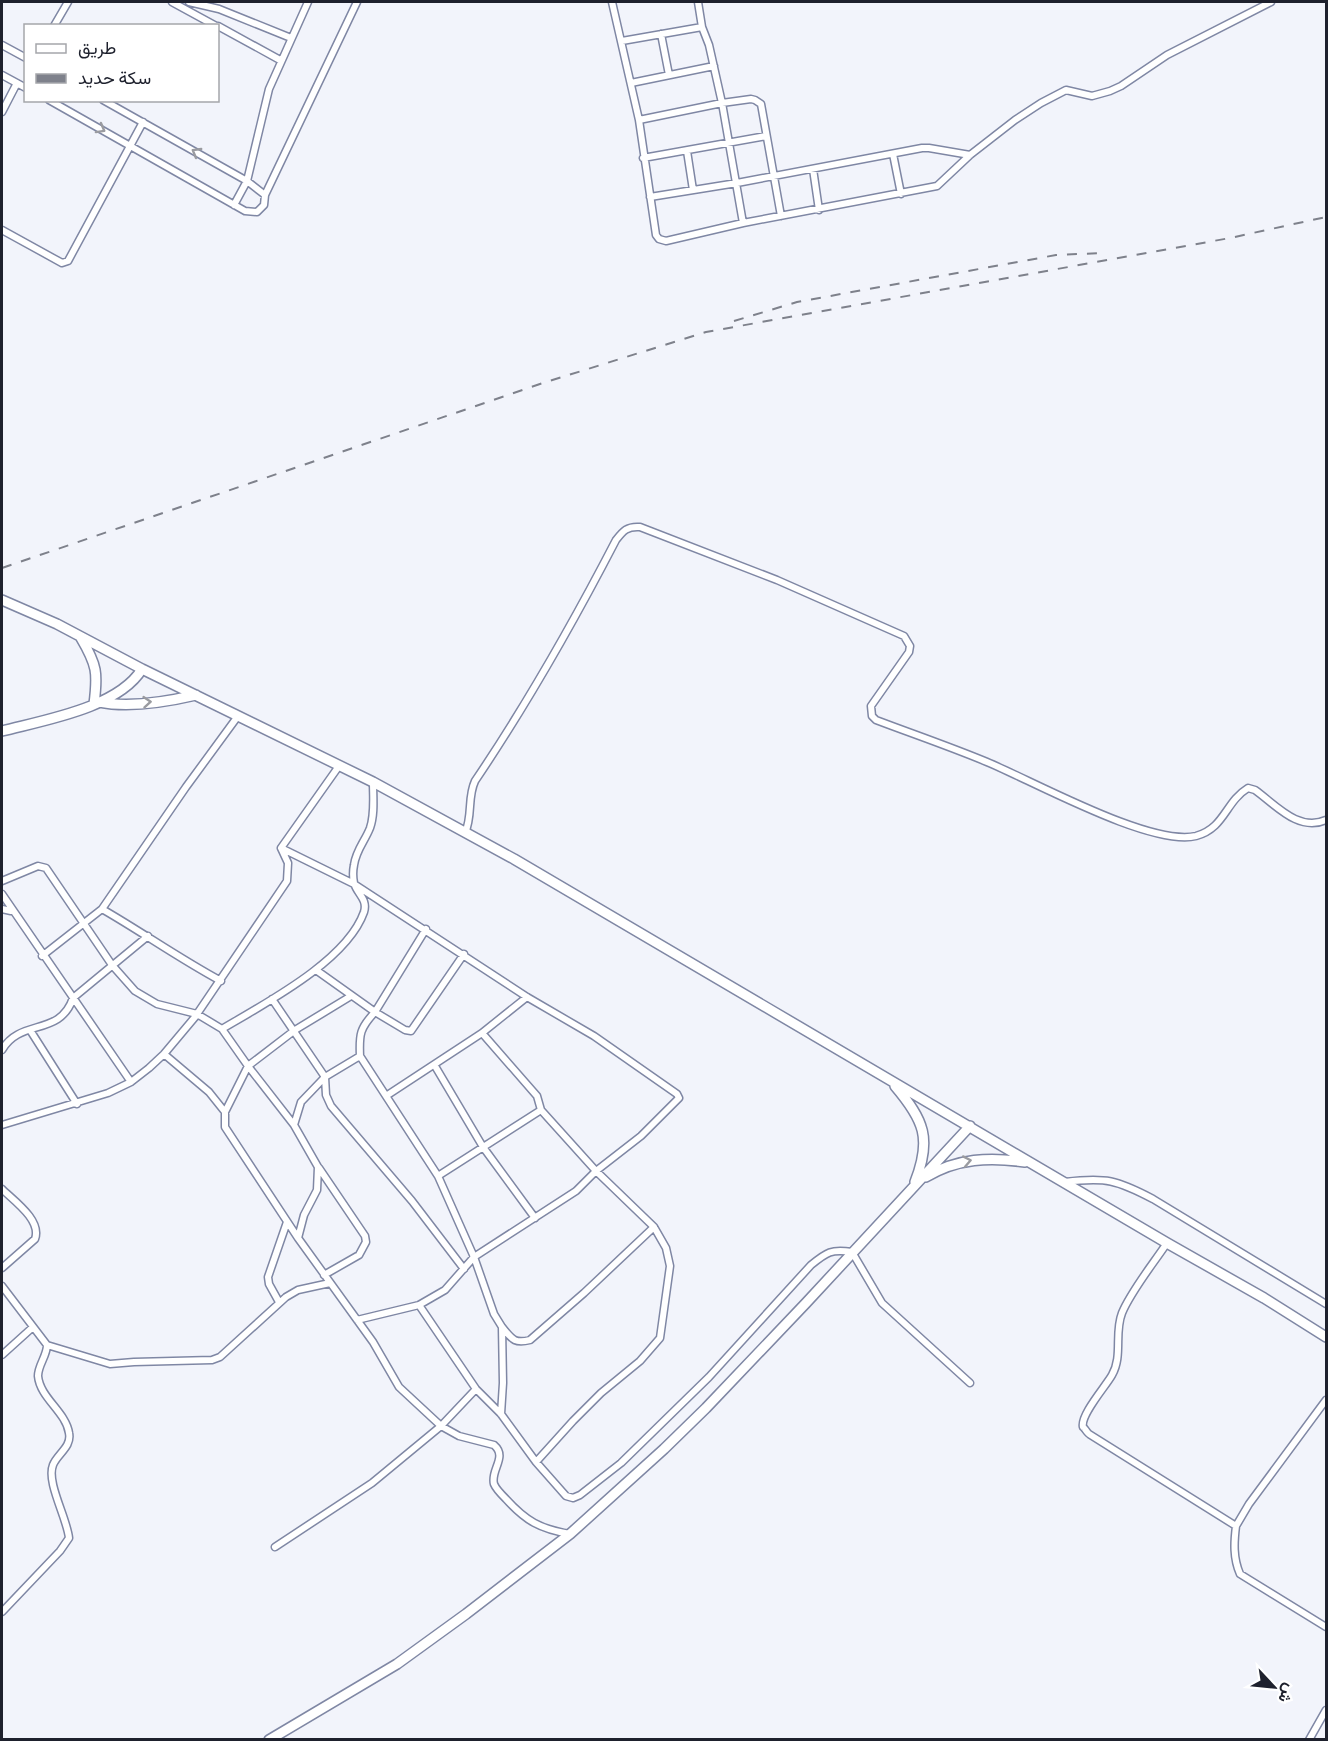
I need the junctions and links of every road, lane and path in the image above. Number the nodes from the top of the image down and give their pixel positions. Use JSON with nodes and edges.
{"nodes":[{"id":1,"x":68,"y":2,"type":"edge"},
{"id":2,"x":172,"y":2,"type":"edge"},
{"id":3,"x":189,"y":2,"type":"edge"},
{"id":4,"x":308,"y":2,"type":"edge"},
{"id":5,"x":357,"y":2,"type":"edge"},
{"id":6,"x":612,"y":2,"type":"edge"},
{"id":7,"x":698,"y":2,"type":"edge"},
{"id":8,"x":1271,"y":2,"type":"edge"},
{"id":9,"x":55,"y":24,"type":"edge"},
{"id":10,"x":213,"y":24,"type":"edge"},
{"id":11,"x":219,"y":27,"type":"edge"},
{"id":12,"x":702,"y":27,"type":"junction"},
{"id":13,"x":661,"y":34,"type":"junction"},
{"id":14,"x":291,"y":38,"type":"junction"},
{"id":15,"x":622,"y":41,"type":"junction"},
{"id":16,"x":2,"y":45,"type":"edge"},
{"id":17,"x":24,"y":57,"type":"edge"},
{"id":18,"x":280,"y":60,"type":"junction"},
{"id":19,"x":714,"y":66,"type":"junction"},
{"id":20,"x":2,"y":75,"type":"edge"},
{"id":21,"x":669,"y":75,"type":"junction"},
{"id":22,"x":17,"y":83,"type":"junction"},
{"id":23,"x":631,"y":83,"type":"junction"},
{"id":24,"x":24,"y":87,"type":"edge"},
{"id":25,"x":53,"y":102,"type":"edge"},
{"id":26,"x":107,"y":102,"type":"edge"},
{"id":27,"x":722,"y":103,"type":"junction"},
{"id":28,"x":2,"y":112,"type":"edge"},
{"id":29,"x":639,"y":120,"type":"junction"},
{"id":30,"x":142,"y":122,"type":"junction"},
{"id":31,"x":766,"y":136,"type":"junction"},
{"id":32,"x":728,"y":143,"type":"junction"},
{"id":33,"x":131,"y":145,"type":"junction"},
{"id":34,"x":687,"y":151,"type":"junction"},
{"id":35,"x":893,"y":154,"type":"junction"},
{"id":36,"x":970,"y":156,"type":"junction"},
{"id":37,"x":643,"y":159,"type":"junction"},
{"id":38,"x":813,"y":169,"type":"junction"},
{"id":39,"x":773,"y":177,"type":"junction"},
{"id":40,"x":247,"y":181,"type":"junction"},
{"id":41,"x":736,"y":183,"type":"junction"},
{"id":42,"x":693,"y":190,"type":"junction"},
{"id":43,"x":901,"y":194,"type":"junction"},
{"id":44,"x":265,"y":195,"type":"junction"},
{"id":45,"x":650,"y":197,"type":"junction"},
{"id":46,"x":234,"y":204,"type":"junction"},
{"id":47,"x":819,"y":210,"type":"junction"},
{"id":48,"x":781,"y":216,"type":"junction"},
{"id":49,"x":743,"y":223,"type":"junction"},
{"id":50,"x":2,"y":230,"type":"edge"},
{"id":51,"x":2,"y":600,"type":"edge"},
{"id":52,"x":80,"y":636,"type":"junction"},
{"id":53,"x":142,"y":669,"type":"junction"},
{"id":54,"x":196,"y":695,"type":"junction"},
{"id":55,"x":96,"y":703,"type":"junction"},
{"id":56,"x":238,"y":716,"type":"junction"},
{"id":57,"x":2,"y":730,"type":"edge"},
{"id":58,"x":339,"y":766,"type":"junction"},
{"id":59,"x":373,"y":782,"type":"junction"},
{"id":60,"x":1326,"y":820,"type":"edge"},
{"id":61,"x":465,"y":833,"type":"junction"},
{"id":62,"x":281,"y":848,"type":"junction"},
{"id":63,"x":2,"y":881,"type":"edge"},
{"id":64,"x":354,"y":884,"type":"junction"},
{"id":65,"x":2,"y":894,"type":"edge"},
{"id":66,"x":2,"y":909,"type":"edge"},
{"id":67,"x":102,"y":909,"type":"junction"},
{"id":68,"x":11,"y":911,"type":"junction"},
{"id":69,"x":83,"y":923,"type":"junction"},
{"id":70,"x":426,"y":929,"type":"junction"},
{"id":71,"x":148,"y":936,"type":"junction"},
{"id":72,"x":464,"y":954,"type":"junction"},
{"id":73,"x":42,"y":956,"type":"junction"},
{"id":74,"x":112,"y":965,"type":"junction"},
{"id":75,"x":316,"y":970,"type":"junction"},
{"id":76,"x":221,"y":981,"type":"junction"},
{"id":77,"x":351,"y":996,"type":"junction"},
{"id":78,"x":527,"y":997,"type":"junction"},
{"id":79,"x":73,"y":998,"type":"junction"},
{"id":80,"x":272,"y":999,"type":"junction"},
{"id":81,"x":375,"y":1012,"type":"junction"},
{"id":82,"x":197,"y":1014,"type":"junction"},
{"id":83,"x":222,"y":1029,"type":"junction"},
{"id":84,"x":30,"y":1030,"type":"junction"},
{"id":85,"x":295,"y":1030,"type":"junction"},
{"id":86,"x":482,"y":1033,"type":"junction"},
{"id":87,"x":2,"y":1050,"type":"edge"},
{"id":88,"x":164,"y":1054,"type":"junction"},
{"id":89,"x":360,"y":1056,"type":"junction"},
{"id":90,"x":435,"y":1065,"type":"junction"},
{"id":91,"x":248,"y":1066,"type":"junction"},
{"id":92,"x":325,"y":1077,"type":"junction"},
{"id":93,"x":890,"y":1080,"type":"junction"},
{"id":94,"x":131,"y":1082,"type":"junction"},
{"id":95,"x":386,"y":1096,"type":"junction"},
{"id":96,"x":78,"y":1104,"type":"junction"},
{"id":97,"x":541,"y":1110,"type":"junction"},
{"id":98,"x":225,"y":1112,"type":"junction"},
{"id":99,"x":2,"y":1125,"type":"edge"},
{"id":100,"x":294,"y":1125,"type":"junction"},
{"id":101,"x":970,"y":1126,"type":"junction"},
{"id":102,"x":483,"y":1147,"type":"junction"},
{"id":103,"x":1031,"y":1163,"type":"junction"},
{"id":104,"x":318,"y":1167,"type":"junction"},
{"id":105,"x":596,"y":1171,"type":"junction"},
{"id":106,"x":438,"y":1176,"type":"junction"},
{"id":107,"x":1065,"y":1182,"type":"junction"},
{"id":108,"x":914,"y":1186,"type":"junction"},
{"id":109,"x":2,"y":1189,"type":"edge"},
{"id":110,"x":535,"y":1218,"type":"junction"},
{"id":111,"x":287,"y":1222,"type":"junction"},
{"id":112,"x":654,"y":1227,"type":"junction"},
{"id":113,"x":298,"y":1238,"type":"junction"},
{"id":114,"x":1167,"y":1243,"type":"junction"},
{"id":115,"x":852,"y":1252,"type":"junction"},
{"id":116,"x":474,"y":1257,"type":"junction"},
{"id":117,"x":2,"y":1268,"type":"edge"},
{"id":118,"x":464,"y":1269,"type":"junction"},
{"id":119,"x":324,"y":1275,"type":"junction"},
{"id":120,"x":330,"y":1283,"type":"junction"},
{"id":121,"x":2,"y":1286,"type":"edge"},
{"id":122,"x":279,"y":1302,"type":"junction"},
{"id":123,"x":1326,"y":1304,"type":"edge"},
{"id":124,"x":419,"y":1305,"type":"junction"},
{"id":125,"x":357,"y":1320,"type":"junction"},
{"id":126,"x":33,"y":1327,"type":"junction"},
{"id":127,"x":502,"y":1327,"type":"junction"},
{"id":128,"x":1326,"y":1337,"type":"edge"},
{"id":129,"x":47,"y":1345,"type":"junction"},
{"id":130,"x":2,"y":1355,"type":"edge"},
{"id":131,"x":970,"y":1383,"type":"dead end"},
{"id":132,"x":476,"y":1389,"type":"junction"},
{"id":133,"x":1326,"y":1400,"type":"edge"},
{"id":134,"x":501,"y":1414,"type":"junction"},
{"id":135,"x":441,"y":1426,"type":"junction"},
{"id":136,"x":536,"y":1462,"type":"junction"},
{"id":137,"x":1236,"y":1526,"type":"junction"},
{"id":138,"x":570,"y":1534,"type":"junction"},
{"id":139,"x":275,"y":1547,"type":"dead end"},
{"id":140,"x":2,"y":1612,"type":"edge"},
{"id":141,"x":1326,"y":1627,"type":"edge"},
{"id":142,"x":1326,"y":1710,"type":"edge"},
{"id":143,"x":269,"y":1740,"type":"edge"},
{"id":144,"x":1309,"y":1740,"type":"edge"}],
"edges":[{"from":1,"to":9,"type":"street"},
{"from":2,"to":10,"type":"street"},
{"from":3,"to":14,"type":"street"},
{"from":4,"to":14,"type":"street"},
{"from":5,"to":44,"type":"street"},
{"from":6,"to":15,"type":"street"},
{"from":7,"to":12,"type":"street"},
{"from":8,"to":36,"type":"street"},
{"from":11,"to":18,"type":"street"},
{"from":12,"to":13,"type":"street"},
{"from":12,"to":19,"type":"street"},
{"from":13,"to":15,"type":"street"},
{"from":13,"to":21,"type":"street"},
{"from":14,"to":18,"type":"street"},
{"from":15,"to":23,"type":"street"},
{"from":16,"to":17,"type":"street"},
{"from":18,"to":40,"type":"street"},
{"from":19,"to":21,"type":"street"},
{"from":19,"to":27,"type":"street"},
{"from":20,"to":22,"type":"street"},
{"from":21,"to":23,"type":"street"},
{"from":22,"to":24,"type":"street"},
{"from":22,"to":28,"type":"street"},
{"from":23,"to":29,"type":"street"},
{"from":25,"to":33,"type":"street","one_way":true},
{"from":26,"to":30,"type":"street"},
{"from":27,"to":29,"type":"street"},
{"from":27,"to":31,"type":"street"},
{"from":27,"to":32,"type":"street"},
{"from":29,"to":37,"type":"street"},
{"from":30,"to":33,"type":"street"},
{"from":40,"to":30,"type":"street","one_way":true},
{"from":31,"to":32,"type":"street"},
{"from":31,"to":39,"type":"street"},
{"from":32,"to":34,"type":"street"},
{"from":32,"to":41,"type":"street"},
{"from":33,"to":46,"type":"street"},
{"from":33,"to":50,"type":"street"},
{"from":34,"to":37,"type":"street"},
{"from":34,"to":42,"type":"street"},
{"from":35,"to":36,"type":"street"},
{"from":35,"to":38,"type":"street"},
{"from":35,"to":43,"type":"street"},
{"from":36,"to":43,"type":"street"},
{"from":37,"to":45,"type":"street"},
{"from":38,"to":39,"type":"street"},
{"from":38,"to":47,"type":"street"},
{"from":39,"to":41,"type":"street"},
{"from":39,"to":48,"type":"street"},
{"from":40,"to":44,"type":"street"},
{"from":40,"to":46,"type":"street"},
{"from":41,"to":42,"type":"street"},
{"from":41,"to":49,"type":"street"},
{"from":42,"to":45,"type":"street"},
{"from":43,"to":47,"type":"street"},
{"from":44,"to":46,"type":"street"},
{"from":45,"to":49,"type":"street"},
{"from":47,"to":48,"type":"street"},
{"from":48,"to":49,"type":"street"},
{"from":51,"to":52,"type":"main road"},
{"from":52,"to":53,"type":"main road"},
{"from":52,"to":55,"type":"main road"},
{"from":53,"to":54,"type":"main road"},
{"from":53,"to":55,"type":"main road"},
{"from":55,"to":54,"type":"main road","one_way":true},
{"from":54,"to":56,"type":"main road"},
{"from":55,"to":57,"type":"main road"},
{"from":56,"to":58,"type":"main road"},
{"from":56,"to":67,"type":"street"},
{"from":58,"to":59,"type":"main road"},
{"from":58,"to":62,"type":"street"},
{"from":59,"to":61,"type":"main road"},
{"from":59,"to":64,"type":"street"},
{"from":60,"to":61,"type":"street"},
{"from":61,"to":93,"type":"main road"},
{"from":62,"to":64,"type":"street"},
{"from":62,"to":76,"type":"street"},
{"from":63,"to":69,"type":"street"},
{"from":64,"to":70,"type":"street"},
{"from":64,"to":75,"type":"street"},
{"from":65,"to":68,"type":"street"},
{"from":66,"to":68,"type":"street"},
{"from":67,"to":69,"type":"street"},
{"from":67,"to":71,"type":"street"},
{"from":68,"to":73,"type":"street"},
{"from":69,"to":73,"type":"street"},
{"from":69,"to":74,"type":"street"},
{"from":70,"to":72,"type":"street"},
{"from":70,"to":81,"type":"street"},
{"from":71,"to":74,"type":"street"},
{"from":71,"to":76,"type":"street"},
{"from":72,"to":78,"type":"street"},
{"from":72,"to":81,"type":"street"},
{"from":73,"to":79,"type":"street"},
{"from":74,"to":79,"type":"street"},
{"from":74,"to":82,"type":"street"},
{"from":75,"to":77,"type":"street"},
{"from":75,"to":80,"type":"street"},
{"from":76,"to":82,"type":"street"},
{"from":77,"to":81,"type":"street"},
{"from":77,"to":85,"type":"street"},
{"from":78,"to":86,"type":"street"},
{"from":78,"to":105,"type":"street"},
{"from":79,"to":84,"type":"street"},
{"from":79,"to":94,"type":"street"},
{"from":80,"to":83,"type":"street"},
{"from":80,"to":85,"type":"street"},
{"from":81,"to":89,"type":"street"},
{"from":82,"to":83,"type":"street"},
{"from":82,"to":88,"type":"street"},
{"from":83,"to":91,"type":"street"},
{"from":84,"to":87,"type":"street"},
{"from":84,"to":96,"type":"street"},
{"from":85,"to":91,"type":"street"},
{"from":85,"to":92,"type":"street"},
{"from":86,"to":90,"type":"street"},
{"from":86,"to":97,"type":"street"},
{"from":88,"to":94,"type":"street"},
{"from":88,"to":98,"type":"street"},
{"from":89,"to":92,"type":"street"},
{"from":89,"to":95,"type":"street"},
{"from":90,"to":95,"type":"street"},
{"from":90,"to":102,"type":"street"},
{"from":91,"to":98,"type":"street"},
{"from":91,"to":100,"type":"street"},
{"from":92,"to":100,"type":"street"},
{"from":92,"to":118,"type":"street"},
{"from":93,"to":101,"type":"main road"},
{"from":93,"to":108,"type":"main road"},
{"from":94,"to":96,"type":"street"},
{"from":95,"to":106,"type":"street"},
{"from":96,"to":99,"type":"street"},
{"from":97,"to":102,"type":"street"},
{"from":97,"to":105,"type":"street"},
{"from":98,"to":111,"type":"street"},
{"from":100,"to":104,"type":"street"},
{"from":101,"to":103,"type":"main road"},
{"from":101,"to":108,"type":"main road"},
{"from":102,"to":106,"type":"street"},
{"from":102,"to":110,"type":"street"},
{"from":103,"to":107,"type":"main road"},
{"from":108,"to":103,"type":"main road","one_way":true},
{"from":104,"to":113,"type":"street"},
{"from":104,"to":119,"type":"street"},
{"from":105,"to":110,"type":"street"},
{"from":105,"to":112,"type":"street"},
{"from":106,"to":116,"type":"street"},
{"from":107,"to":114,"type":"main road"},
{"from":107,"to":123,"type":"street"},
{"from":108,"to":115,"type":"main road"},
{"from":109,"to":117,"type":"street"},
{"from":110,"to":116,"type":"street"},
{"from":111,"to":113,"type":"street"},
{"from":111,"to":122,"type":"street"},
{"from":112,"to":127,"type":"street"},
{"from":112,"to":136,"type":"street"},
{"from":113,"to":119,"type":"street"},
{"from":114,"to":128,"type":"main road"},
{"from":114,"to":137,"type":"street"},
{"from":115,"to":131,"type":"street"},
{"from":115,"to":136,"type":"street"},
{"from":115,"to":138,"type":"main road"},
{"from":116,"to":118,"type":"street"},
{"from":116,"to":127,"type":"street"},
{"from":118,"to":124,"type":"street"},
{"from":119,"to":120,"type":"street"},
{"from":120,"to":122,"type":"street"},
{"from":120,"to":125,"type":"street"},
{"from":121,"to":126,"type":"street"},
{"from":122,"to":129,"type":"street"},
{"from":124,"to":125,"type":"street"},
{"from":124,"to":132,"type":"street"},
{"from":125,"to":135,"type":"street"},
{"from":126,"to":129,"type":"street"},
{"from":126,"to":130,"type":"street"},
{"from":127,"to":134,"type":"street"},
{"from":129,"to":140,"type":"street"},
{"from":132,"to":134,"type":"street"},
{"from":132,"to":135,"type":"street"},
{"from":133,"to":137,"type":"street"},
{"from":134,"to":136,"type":"street"},
{"from":135,"to":138,"type":"street"},
{"from":135,"to":139,"type":"street"},
{"from":137,"to":141,"type":"street"},
{"from":138,"to":143,"type":"main road"},
{"from":142,"to":144,"type":"street"}]}
